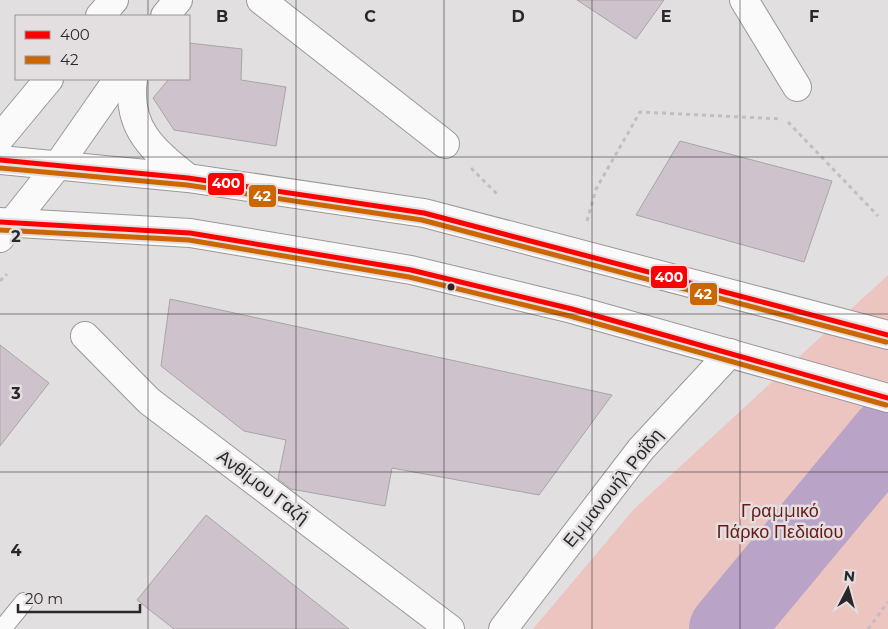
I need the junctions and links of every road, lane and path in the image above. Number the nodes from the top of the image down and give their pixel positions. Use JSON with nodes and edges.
{"nodes":[{"id":1,"x":114,"y":0,"type":"edge"},
{"id":2,"x":178,"y":0,"type":"edge"},
{"id":3,"x":261,"y":0,"type":"edge"},
{"id":4,"x":744,"y":0,"type":"edge"},
{"id":5,"x":101,"y":15,"type":"edge"},
{"id":6,"x":166,"y":15,"type":"edge"},
{"id":7,"x":47,"y":80,"type":"edge"},
{"id":8,"x":117,"y":80,"type":"edge"},
{"id":9,"x":133,"y":80,"type":"edge"},
{"id":10,"x":797,"y":87,"type":"dead end"},
{"id":11,"x":0,"y":138,"type":"edge"},
{"id":12,"x":445,"y":144,"type":"dead end"},
{"id":13,"x":0,"y":160,"type":"edge"},
{"id":14,"x":58,"y":165,"type":"junction"},
{"id":15,"x":482,"y":177,"type":"dead end"},
{"id":16,"x":188,"y":178,"type":"junction"},
{"id":17,"x":500,"y":196,"type":"dead end"},
{"id":18,"x":878,"y":216,"type":"dead end"},
{"id":19,"x":586,"y":226,"type":"dead end"},
{"id":20,"x":5,"y":228,"type":"edge"},
{"id":21,"x":888,"y":335,"type":"edge"},
{"id":22,"x":84,"y":336,"type":"dead end"},
{"id":23,"x":730,"y":353,"type":"junction"},
{"id":24,"x":888,"y":398,"type":"edge"},
{"id":25,"x":24,"y":602,"type":"dead end"},
{"id":26,"x":888,"y":602,"type":"edge"},
{"id":27,"x":2,"y":629,"type":"edge"},
{"id":28,"x":450,"y":629,"type":"edge"},
{"id":29,"x":503,"y":629,"type":"edge"},
{"id":30,"x":868,"y":629,"type":"edge"}],
"edges":[{"from":1,"to":5,"type":"main road"},
{"from":2,"to":6,"type":"main road"},
{"from":3,"to":12,"type":"main road"},
{"from":4,"to":10,"type":"main road"},
{"from":7,"to":11,"type":"main road"},
{"from":8,"to":14,"type":"main road"},
{"from":9,"to":16,"type":"main road"},
{"from":13,"to":14,"type":"main road"},
{"from":14,"to":16,"type":"main road"},
{"from":14,"to":20,"type":"main road"},
{"from":15,"to":17,"type":"path"},
{"from":16,"to":21,"type":"main road"},
{"from":18,"to":19,"type":"path"},
{"from":20,"to":23,"type":"main road"},
{"from":22,"to":28,"type":"main road","name":"Ανθίμου Γαζή"},
{"from":23,"to":24,"type":"main road"},
{"from":23,"to":29,"type":"main road","name":"Εμμανουήλ Ροΐδη"},
{"from":25,"to":27,"type":"lane"},
{"from":26,"to":30,"type":"path"}]}
